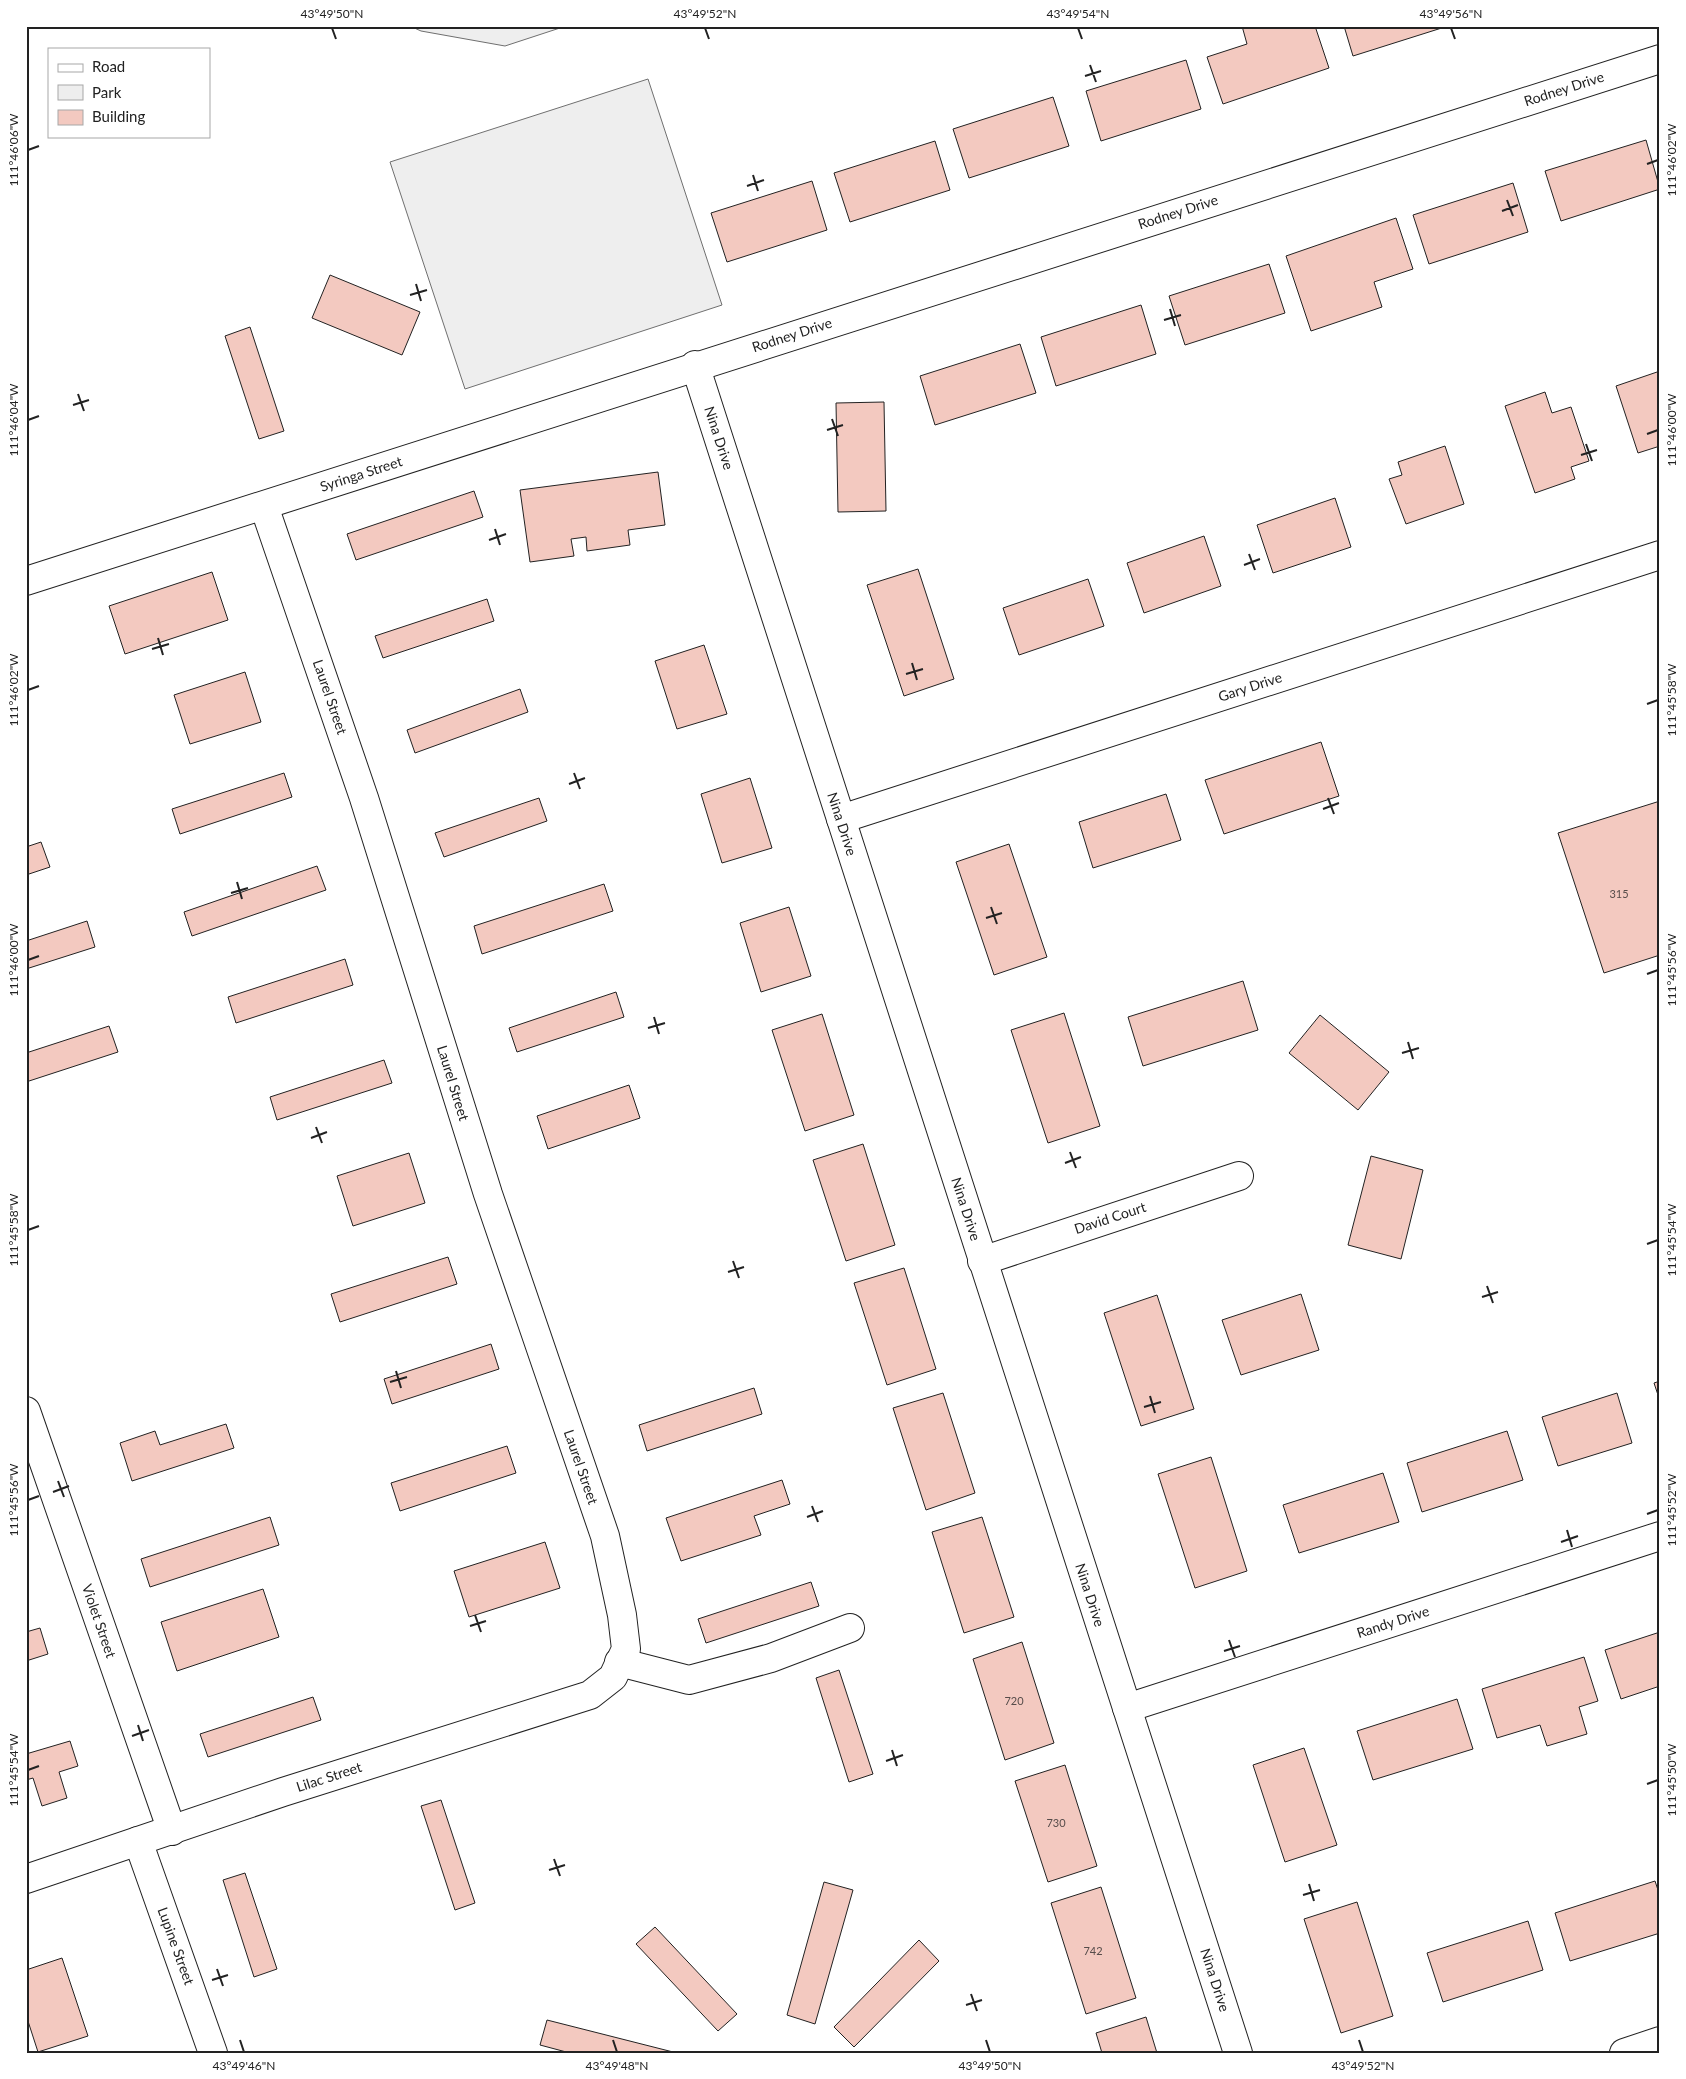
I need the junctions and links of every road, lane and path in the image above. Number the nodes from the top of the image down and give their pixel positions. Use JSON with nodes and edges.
{"nodes":[{"id":1,"x":1660,"y":59,"type":"edge"},
{"id":2,"x":696,"y":366,"type":"junction"},
{"id":3,"x":264,"y":506,"type":"junction"},
{"id":4,"x":1660,"y":555,"type":"edge"},
{"id":5,"x":26,"y":581,"type":"edge"},
{"id":6,"x":841,"y":819,"type":"junction"},
{"id":7,"x":1239,"y":1176,"type":"dead end"},
{"id":8,"x":982,"y":1261,"type":"junction"},
{"id":9,"x":26,"y":1411,"type":"edge"},
{"id":10,"x":1660,"y":1536,"type":"edge"},
{"id":11,"x":850,"y":1628,"type":"dead end"},
{"id":12,"x":619,"y":1662,"type":"junction"},
{"id":13,"x":1127,"y":1708,"type":"junction"},
{"id":14,"x":172,"y":1831,"type":"junction"},
{"id":15,"x":138,"y":1841,"type":"junction"},
{"id":16,"x":26,"y":1879,"type":"edge"},
{"id":17,"x":1660,"y":2041,"type":"edge"},
{"id":18,"x":213,"y":2053,"type":"edge"},
{"id":19,"x":1238,"y":2053,"type":"edge"},
{"id":20,"x":1624,"y":2053,"type":"edge"}],
"edges":[{"from":1,"to":2,"type":"street","name":"Rodney Drive"},
{"from":2,"to":3,"type":"street","name":"Syringa Street"},
{"from":2,"to":6,"type":"street","name":"Nina Drive"},
{"from":3,"to":5,"type":"street","name":"Syringa Street"},
{"from":3,"to":12,"type":"street","name":"Laurel Street"},
{"from":4,"to":6,"type":"street","name":"Gary Drive"},
{"from":6,"to":8,"type":"street","name":"Nina Drive"},
{"from":7,"to":8,"type":"street","name":"David Court"},
{"from":8,"to":13,"type":"street","name":"Nina Drive"},
{"from":9,"to":14,"type":"street","name":"Violet Street"},
{"from":10,"to":13,"type":"street","name":"Randy Drive"},
{"from":11,"to":12,"type":"street"},
{"from":12,"to":14,"type":"street","name":"Lilac Street"},
{"from":13,"to":19,"type":"street","name":"Nina Drive"},
{"from":14,"to":15,"type":"street","name":"Lilac Street"},
{"from":15,"to":16,"type":"street","name":"Lilac Street"},
{"from":15,"to":18,"type":"street","name":"Lupine Street"},
{"from":17,"to":20,"type":"street"}]}
